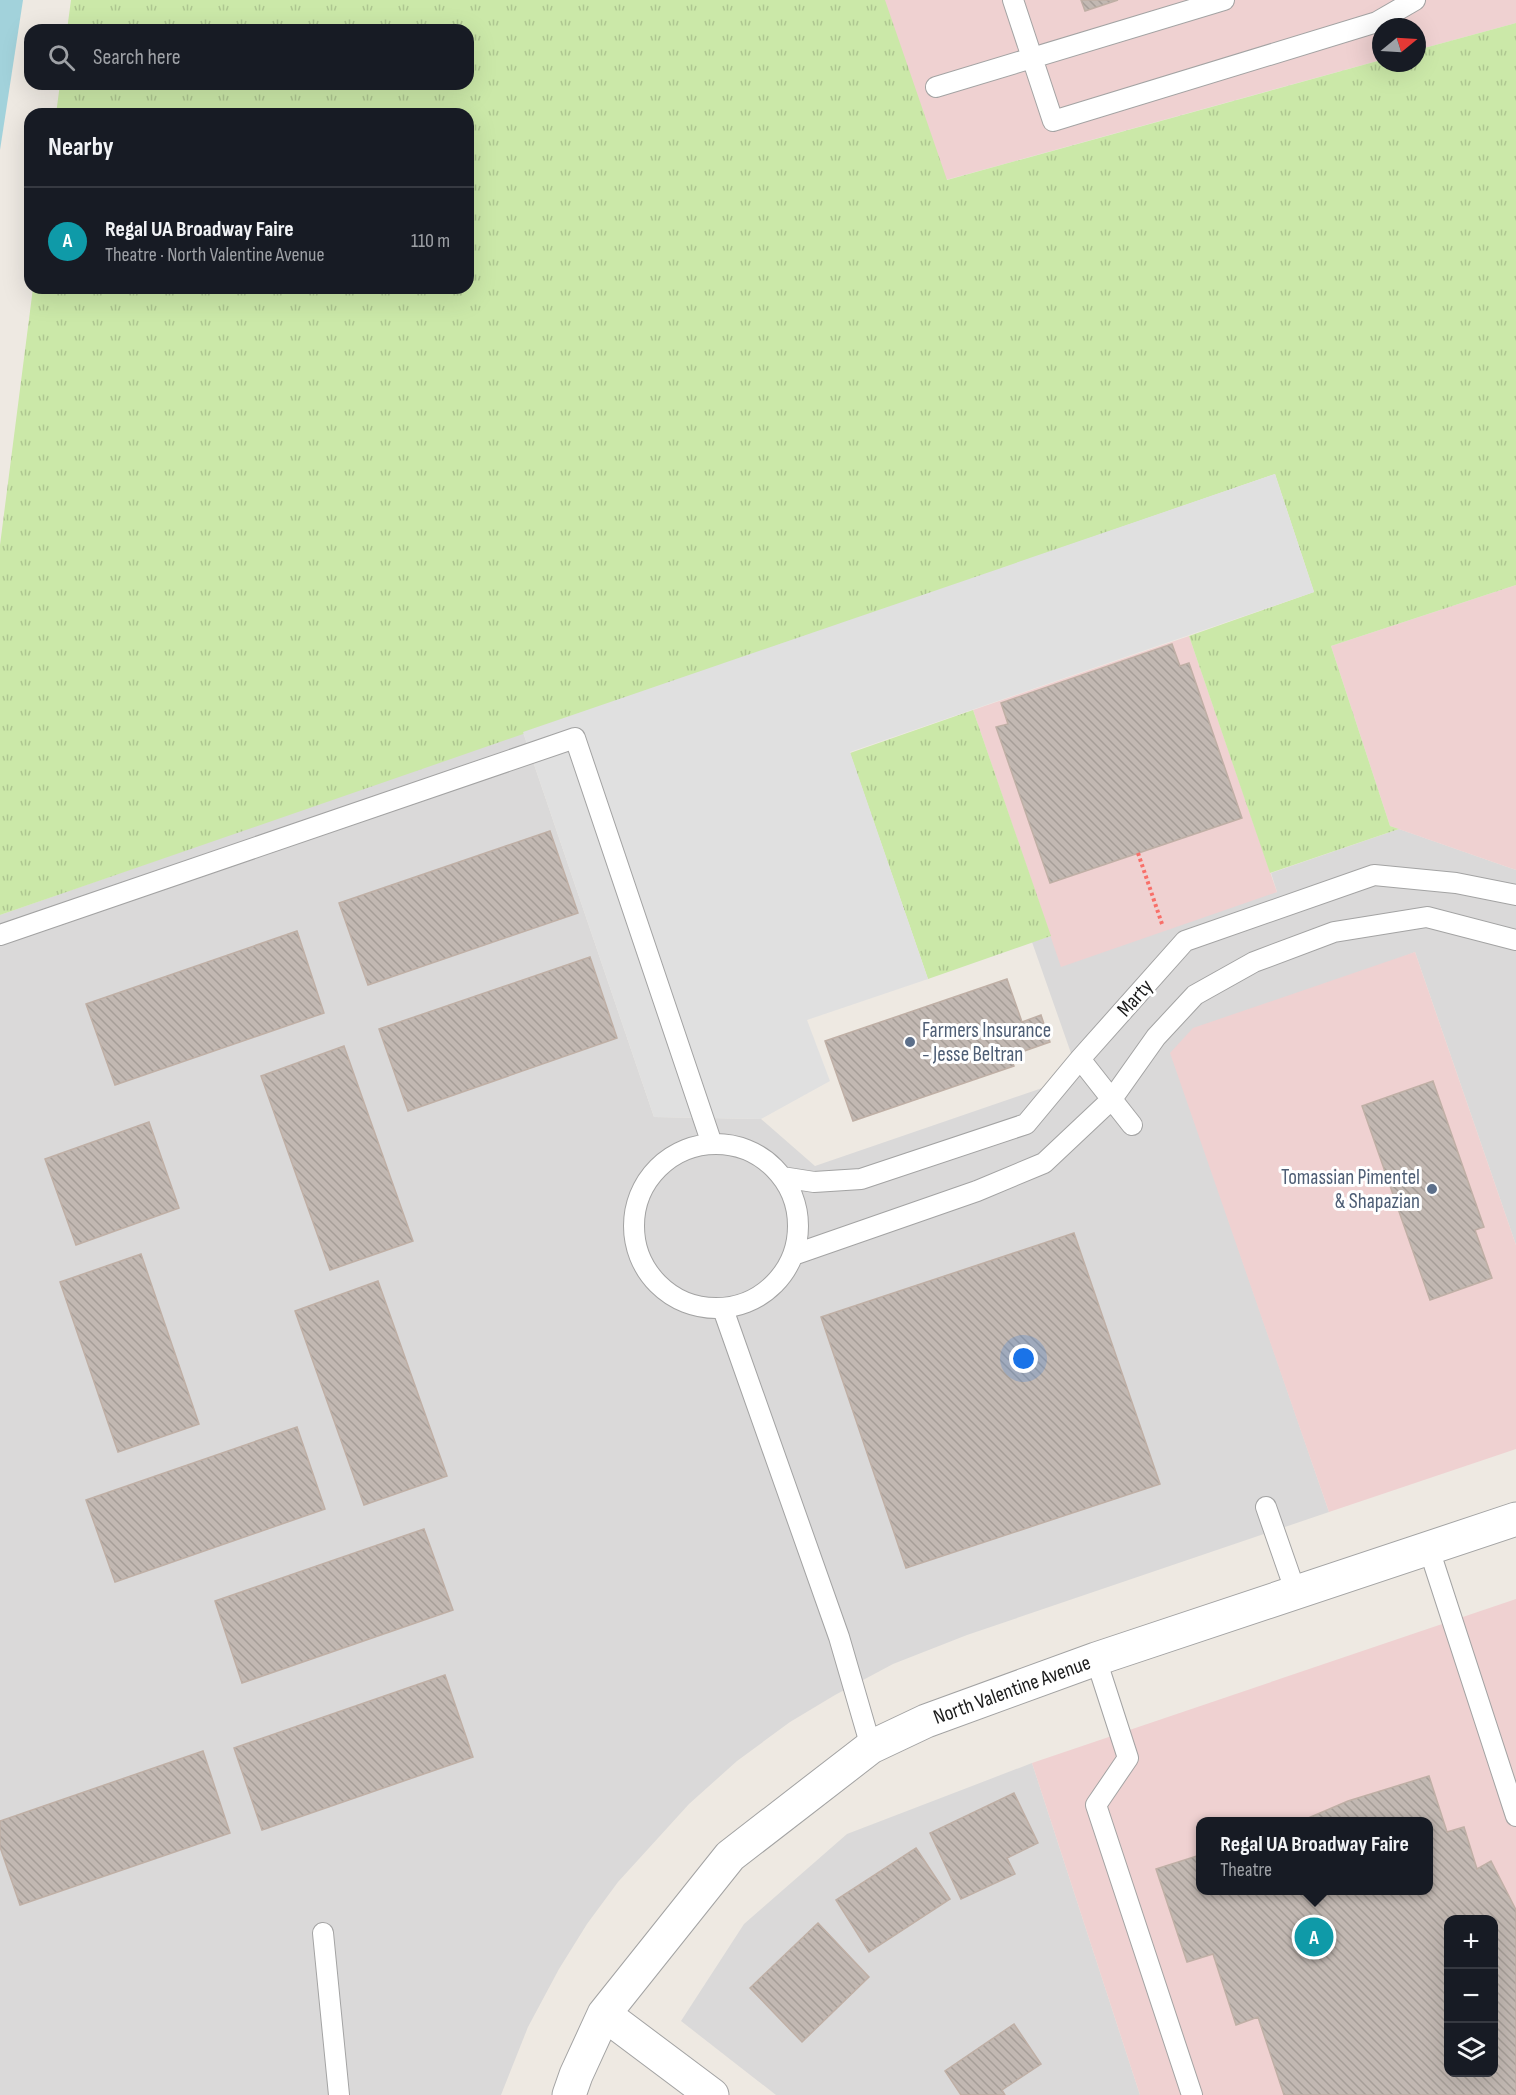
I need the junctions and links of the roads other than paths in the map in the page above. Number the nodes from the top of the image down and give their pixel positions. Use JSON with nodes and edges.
{"nodes":[{"id":1,"x":1013,"y":0,"type":"edge"},
{"id":2,"x":1224,"y":0,"type":"edge"},
{"id":3,"x":1415,"y":0,"type":"edge"},
{"id":4,"x":1032,"y":58,"type":"junction"},
{"id":5,"x":936,"y":87,"type":"dead end"},
{"id":6,"x":1516,"y":895,"type":"edge"},
{"id":7,"x":0,"y":935,"type":"edge"},
{"id":8,"x":1516,"y":940,"type":"edge"},
{"id":9,"x":1080,"y":1059,"type":"junction"},
{"id":10,"x":1112,"y":1099,"type":"junction"},
{"id":11,"x":1132,"y":1125,"type":"dead end"},
{"id":12,"x":712,"y":1144,"type":"junction"},
{"id":13,"x":782,"y":1177,"type":"junction"},
{"id":14,"x":793,"y":1255,"type":"junction"},
{"id":15,"x":723,"y":1309,"type":"junction"},
{"id":16,"x":1266,"y":1507,"type":"dead end"},
{"id":17,"x":1516,"y":1520,"type":"edge"},
{"id":18,"x":1429,"y":1549,"type":"junction"},
{"id":19,"x":1296,"y":1593,"type":"junction"},
{"id":20,"x":1096,"y":1659,"type":"junction"},
{"id":21,"x":871,"y":1747,"type":"junction"},
{"id":22,"x":1516,"y":1816,"type":"edge"},
{"id":23,"x":323,"y":1933,"type":"dead end"},
{"id":24,"x":604,"y":2014,"type":"junction"},
{"id":25,"x":339,"y":2095,"type":"edge"},
{"id":26,"x":569,"y":2095,"type":"edge"},
{"id":27,"x":712,"y":2095,"type":"edge"},
{"id":28,"x":1192,"y":2095,"type":"edge"}],
"edges":[{"from":1,"to":4,"type":"lane"},
{"from":2,"to":4,"type":"lane"},
{"from":3,"to":4,"type":"lane"},
{"from":4,"to":5,"type":"lane"},
{"from":6,"to":9,"type":"lane","name":"Marty"},
{"from":7,"to":12,"type":"lane"},
{"from":8,"to":10,"type":"lane","name":"Marty"},
{"from":9,"to":10,"type":"lane"},
{"from":9,"to":13,"type":"lane","name":"Marty"},
{"from":10,"to":11,"type":"lane"},
{"from":10,"to":14,"type":"lane","name":"Marty"},
{"from":12,"to":13,"type":"lane"},
{"from":12,"to":15,"type":"lane"},
{"from":13,"to":14,"type":"lane"},
{"from":14,"to":15,"type":"lane"},
{"from":15,"to":21,"type":"lane"},
{"from":16,"to":19,"type":"lane"},
{"from":17,"to":18,"type":"street","name":"North Valentine Avenue"},
{"from":18,"to":19,"type":"street","name":"North Valentine Avenue"},
{"from":18,"to":22,"type":"lane"},
{"from":19,"to":20,"type":"street","name":"North Valentine Avenue"},
{"from":20,"to":21,"type":"street","name":"North Valentine Avenue"},
{"from":20,"to":28,"type":"lane"},
{"from":21,"to":24,"type":"street","name":"North Valentine Avenue"},
{"from":23,"to":25,"type":"lane"},
{"from":24,"to":26,"type":"street","name":"North Valentine Avenue"},
{"from":24,"to":27,"type":"street"}]}
